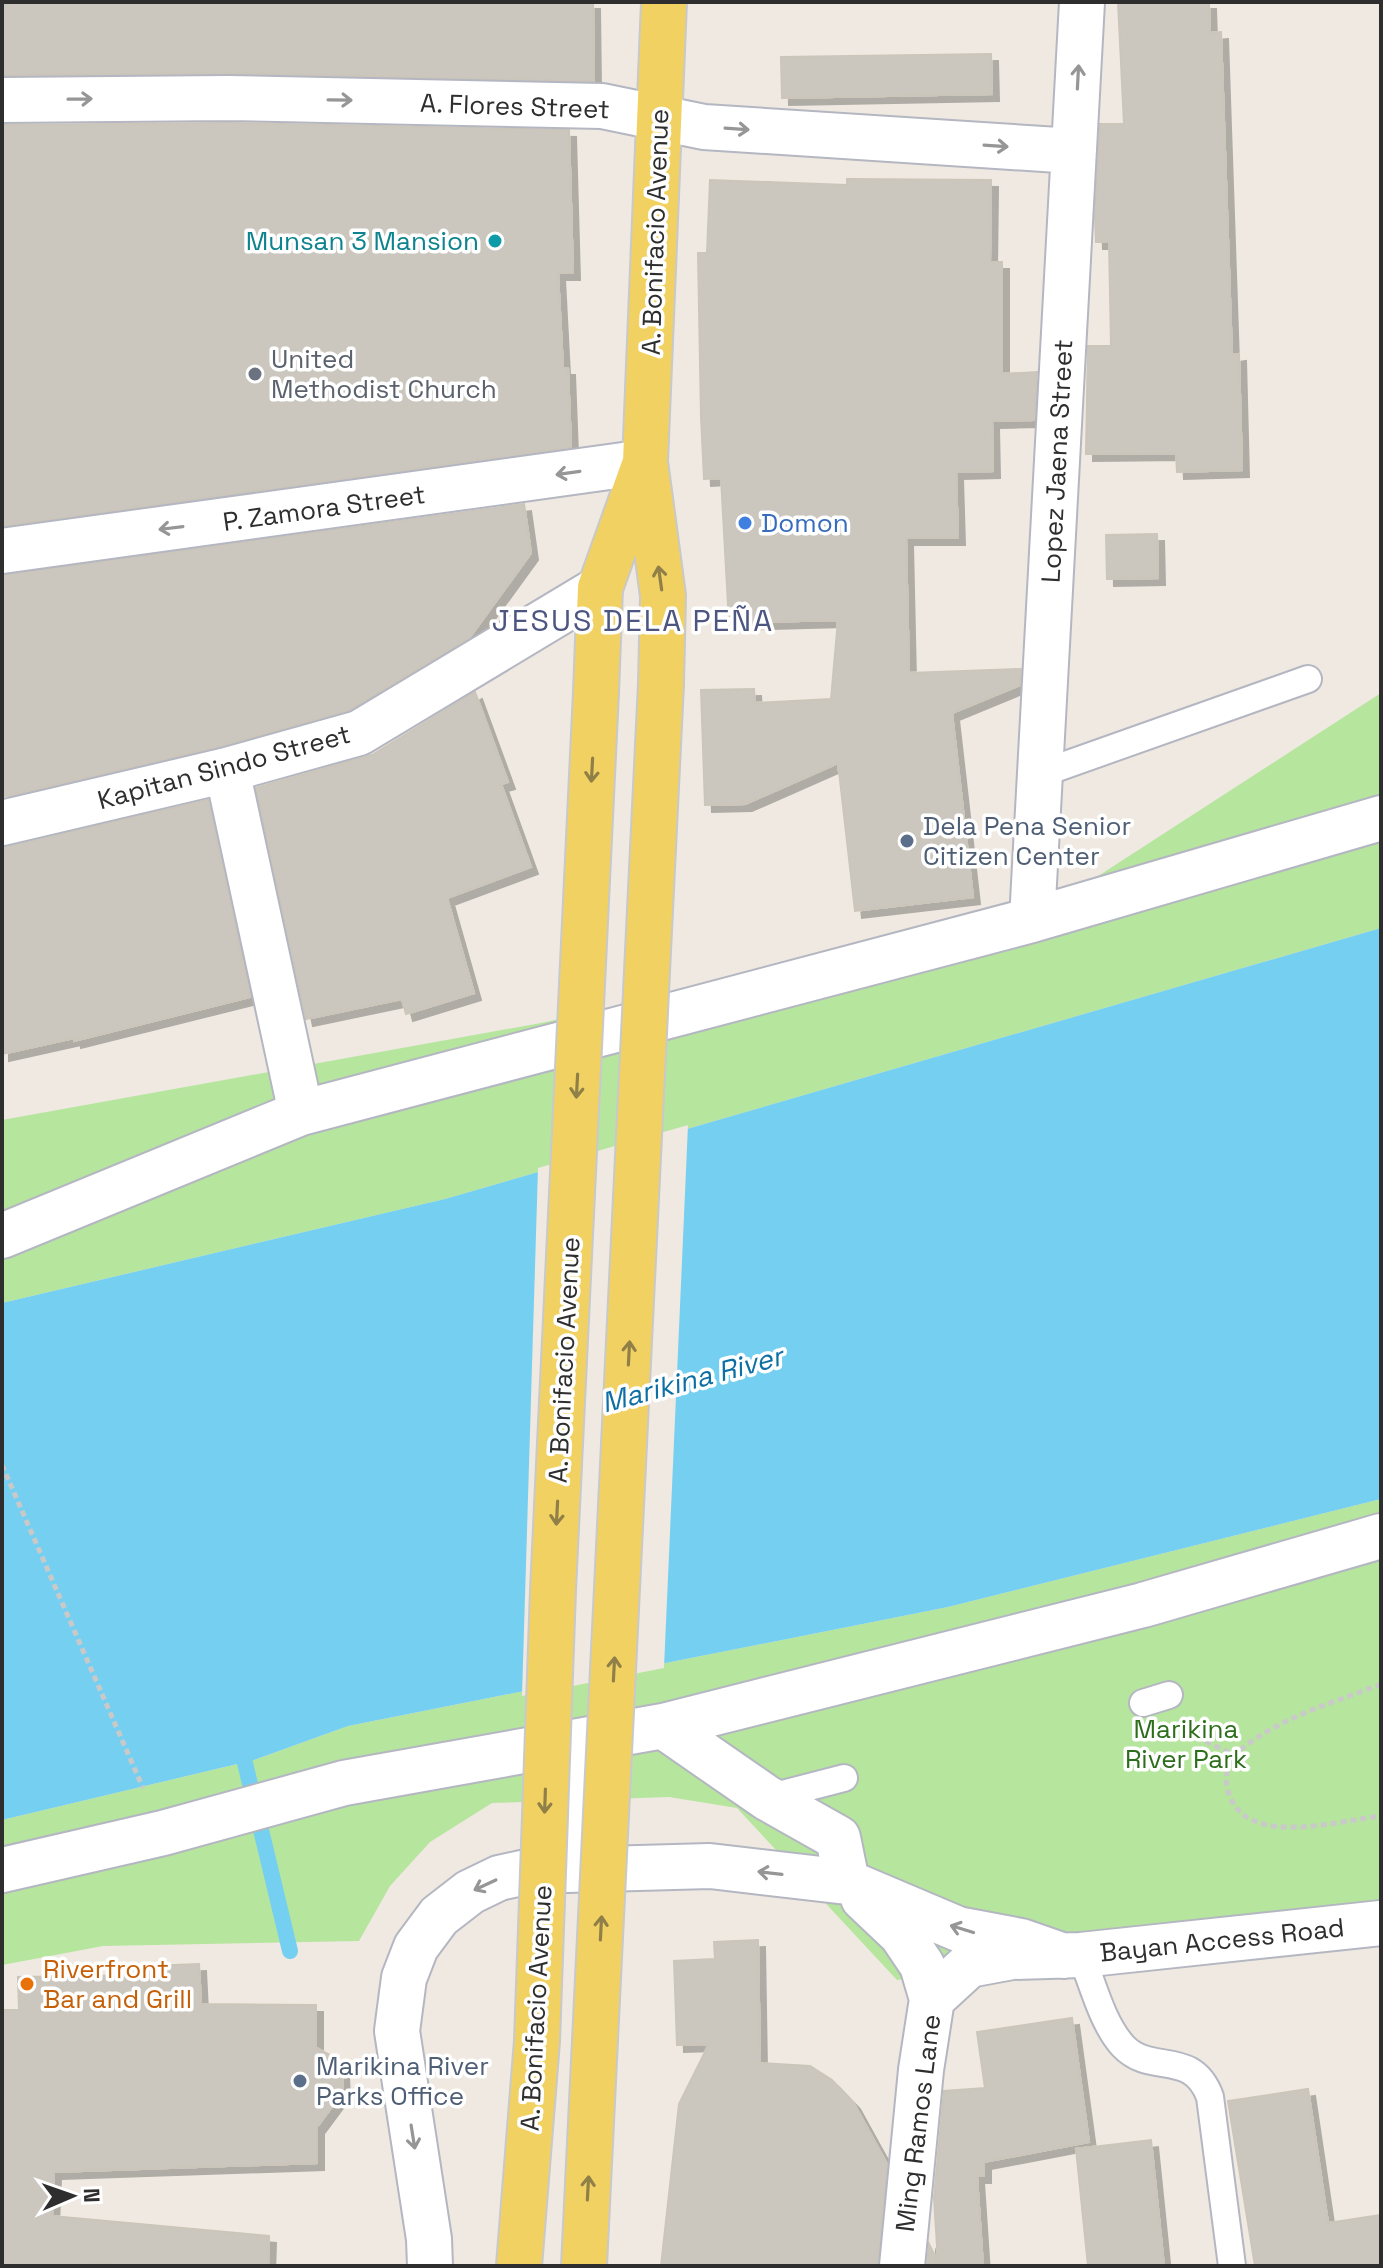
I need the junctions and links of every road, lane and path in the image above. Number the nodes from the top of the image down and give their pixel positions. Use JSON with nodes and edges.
{"nodes":[{"id":1,"x":664,"y":2,"type":"edge"},
{"id":2,"x":1082,"y":2,"type":"edge"},
{"id":3,"x":2,"y":100,"type":"edge"},
{"id":4,"x":660,"y":118,"type":"junction"},
{"id":5,"x":1074,"y":151,"type":"junction"},
{"id":6,"x":645,"y":462,"type":"junction"},
{"id":7,"x":2,"y":551,"type":"edge"},
{"id":8,"x":600,"y":588,"type":"junction"},
{"id":9,"x":1308,"y":679,"type":"dead end"},
{"id":10,"x":227,"y":770,"type":"junction"},
{"id":11,"x":1040,"y":774,"type":"junction"},
{"id":12,"x":1381,"y":818,"type":"edge"},
{"id":13,"x":2,"y":823,"type":"edge"},
{"id":14,"x":1032,"y":920,"type":"junction"},
{"id":15,"x":301,"y":1113,"type":"junction"},
{"id":16,"x":2,"y":1236,"type":"edge"},
{"id":17,"x":2,"y":1465,"type":"edge"},
{"id":18,"x":1381,"y":1536,"type":"edge"},
{"id":19,"x":1381,"y":1684,"type":"edge"},
{"id":20,"x":1169,"y":1695,"type":"dead end"},
{"id":21,"x":1143,"y":1703,"type":"dead end"},
{"id":22,"x":663,"y":1726,"type":"junction"},
{"id":23,"x":582,"y":1741,"type":"junction"},
{"id":24,"x":844,"y":1778,"type":"dead end"},
{"id":25,"x":144,"y":1791,"type":"dead end"},
{"id":26,"x":767,"y":1798,"type":"junction"},
{"id":27,"x":1381,"y":1816,"type":"edge"},
{"id":28,"x":2,"y":1870,"type":"edge"},
{"id":29,"x":580,"y":1870,"type":"junction"},
{"id":30,"x":847,"y":1882,"type":"junction"},
{"id":31,"x":1381,"y":1923,"type":"edge"},
{"id":32,"x":1072,"y":1955,"type":"junction"},
{"id":33,"x":932,"y":1999,"type":"junction"},
{"id":34,"x":430,"y":2266,"type":"edge"},
{"id":35,"x":519,"y":2266,"type":"edge"},
{"id":36,"x":584,"y":2266,"type":"edge"},
{"id":37,"x":902,"y":2266,"type":"edge"},
{"id":38,"x":1232,"y":2266,"type":"edge"}],
"edges":[{"from":1,"to":4,"type":"main road","name":"A. Bonifacio Avenue"},
{"from":5,"to":2,"type":"street","name":"Lopez Jaena Street","one_way":true},
{"from":3,"to":4,"type":"street","name":"A. Flores Street","one_way":true},
{"from":4,"to":5,"type":"street","name":"A. Flores Street","one_way":true},
{"from":4,"to":6,"type":"main road","name":"A. Bonifacio Avenue"},
{"from":5,"to":11,"type":"street","name":"Lopez Jaena Street"},
{"from":6,"to":7,"type":"street","name":"P. Zamora Street","one_way":true},
{"from":6,"to":8,"type":"main road","name":"A. Bonifacio Avenue"},
{"from":36,"to":6,"type":"main road","name":"A. Bonifacio Avenue","one_way":true,"bridge":true},
{"from":8,"to":10,"type":"street","name":"Kapitan Sindo Street"},
{"from":8,"to":35,"type":"main road","name":"A. Bonifacio Avenue","one_way":true,"bridge":true},
{"from":9,"to":11,"type":"lane"},
{"from":10,"to":13,"type":"street","name":"Kapitan Sindo Street"},
{"from":10,"to":15,"type":"street"},
{"from":11,"to":14,"type":"street","name":"Lopez Jaena Street"},
{"from":12,"to":14,"type":"street"},
{"from":14,"to":15,"type":"street"},
{"from":15,"to":16,"type":"street"},
{"from":17,"to":25,"type":"path"},
{"from":18,"to":22,"type":"street"},
{"from":19,"to":27,"type":"path"},
{"from":20,"to":21,"type":"lane"},
{"from":22,"to":23,"type":"street"},
{"from":22,"to":26,"type":"street"},
{"from":23,"to":28,"type":"street"},
{"from":23,"to":29,"type":"street"},
{"from":24,"to":26,"type":"lane"},
{"from":26,"to":30,"type":"street"},
{"from":30,"to":29,"type":"street","one_way":true},
{"from":29,"to":34,"type":"street","one_way":true},
{"from":32,"to":30,"type":"street","name":"Bayan Access Road","one_way":true},
{"from":30,"to":33,"type":"street","name":"Ming Ramos Lane"},
{"from":31,"to":32,"type":"street","name":"Bayan Access Road"},
{"from":32,"to":33,"type":"street","name":"Bayan Access Road"},
{"from":32,"to":38,"type":"lane"},
{"from":33,"to":37,"type":"street","name":"Ming Ramos Lane"}]}
